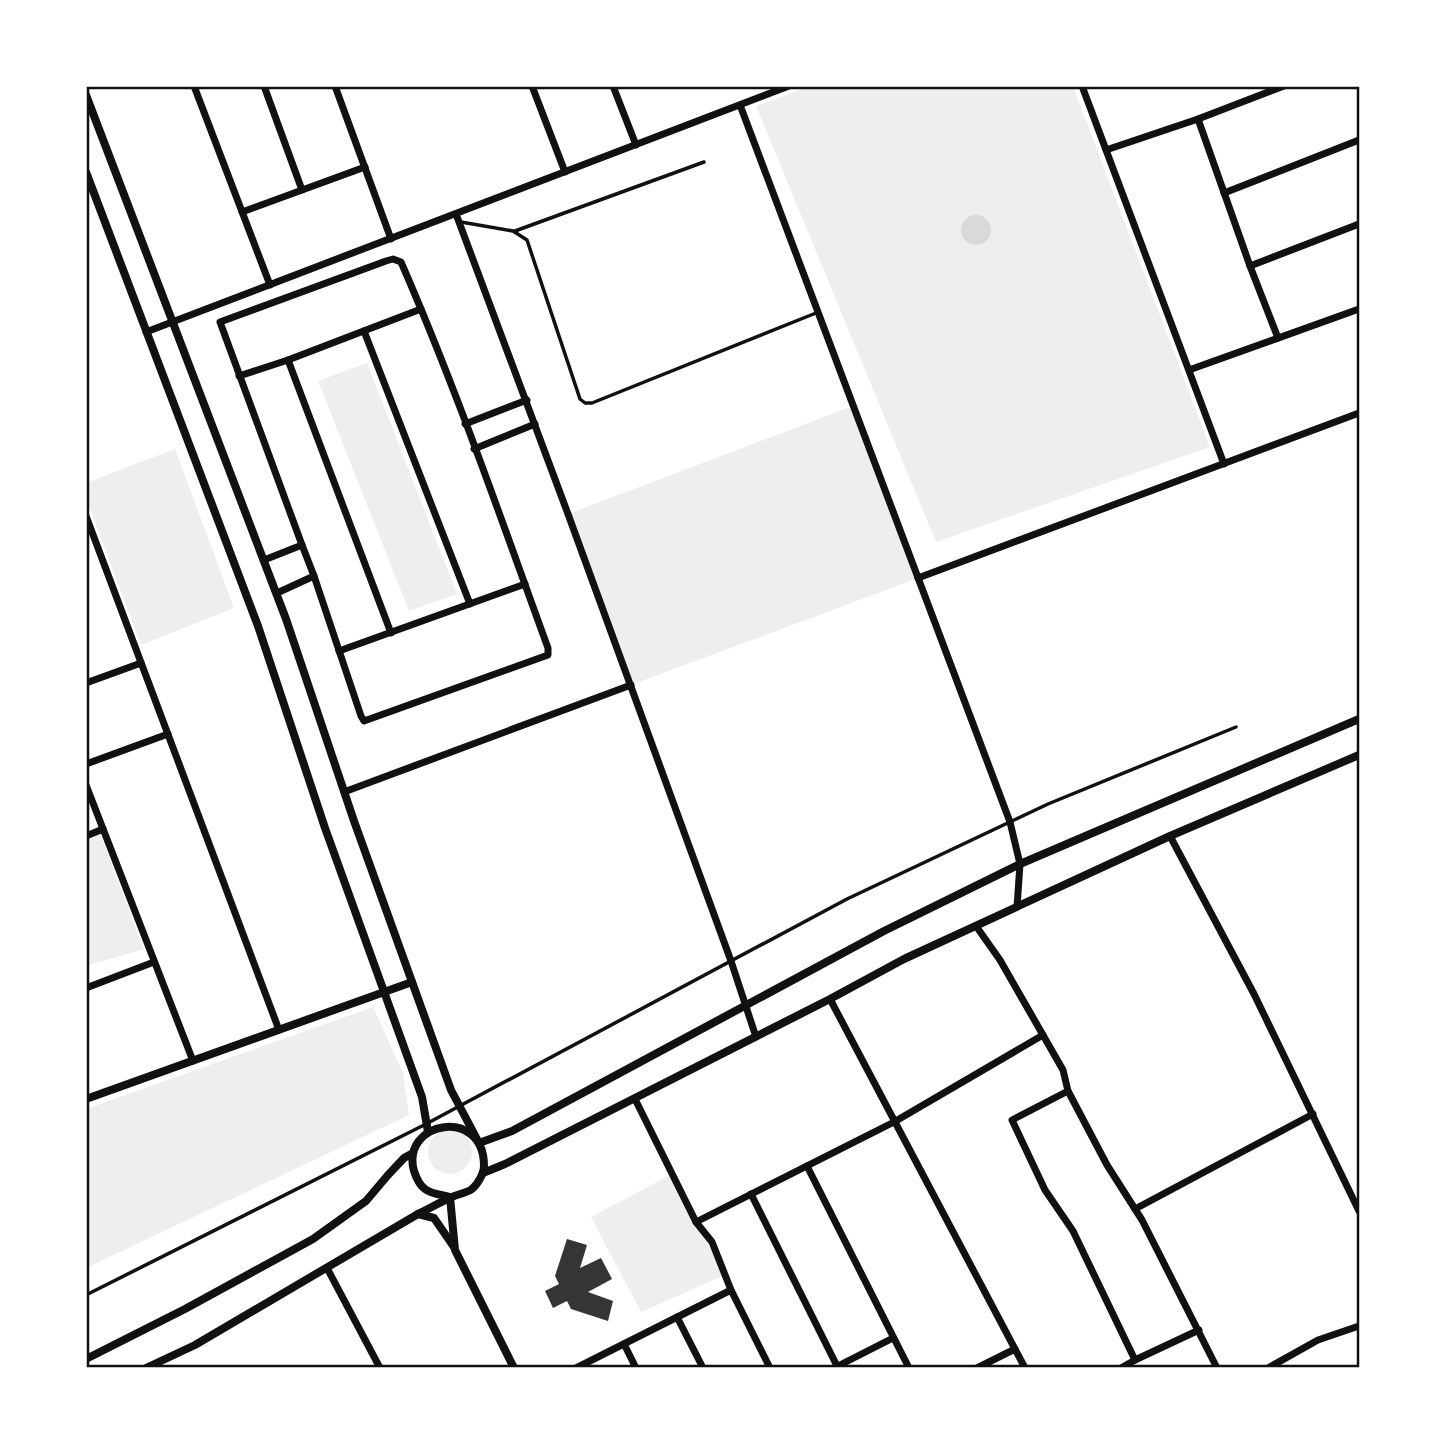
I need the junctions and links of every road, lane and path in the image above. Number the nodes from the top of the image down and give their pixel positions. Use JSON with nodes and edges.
{"nodes":[{"id":1,"x":194,"y":86,"type":"edge"},
{"id":2,"x":264,"y":86,"type":"edge"},
{"id":3,"x":335,"y":86,"type":"edge"},
{"id":4,"x":532,"y":86,"type":"edge"},
{"id":5,"x":613,"y":86,"type":"edge"},
{"id":6,"x":789,"y":86,"type":"edge"},
{"id":7,"x":1082,"y":86,"type":"edge"},
{"id":8,"x":1284,"y":86,"type":"edge"},
{"id":9,"x":86,"y":95,"type":"edge"},
{"id":10,"x":740,"y":105,"type":"junction"},
{"id":11,"x":1198,"y":119,"type":"junction"},
{"id":12,"x":1359,"y":140,"type":"edge"},
{"id":13,"x":636,"y":145,"type":"junction"},
{"id":14,"x":1106,"y":150,"type":"junction"},
{"id":15,"x":704,"y":162,"type":"dead end"},
{"id":16,"x":365,"y":167,"type":"junction"},
{"id":17,"x":86,"y":172,"type":"edge"},
{"id":18,"x":565,"y":172,"type":"junction"},
{"id":19,"x":302,"y":190,"type":"junction"},
{"id":20,"x":1224,"y":193,"type":"junction"},
{"id":21,"x":242,"y":212,"type":"junction"},
{"id":22,"x":457,"y":218,"type":"junction"},
{"id":23,"x":1359,"y":224,"type":"edge"},
{"id":24,"x":513,"y":232,"type":"junction"},
{"id":25,"x":391,"y":239,"type":"junction"},
{"id":26,"x":1250,"y":266,"type":"junction"},
{"id":27,"x":270,"y":285,"type":"junction"},
{"id":28,"x":421,"y":309,"type":"junction"},
{"id":29,"x":1359,"y":309,"type":"edge"},
{"id":30,"x":818,"y":312,"type":"junction"},
{"id":31,"x":174,"y":322,"type":"junction"},
{"id":32,"x":364,"y":331,"type":"junction"},
{"id":33,"x":146,"y":332,"type":"junction"},
{"id":34,"x":1278,"y":338,"type":"junction"},
{"id":35,"x":288,"y":360,"type":"junction"},
{"id":36,"x":1189,"y":370,"type":"junction"},
{"id":37,"x":239,"y":376,"type":"junction"},
{"id":38,"x":527,"y":400,"type":"junction"},
{"id":39,"x":1359,"y":413,"type":"edge"},
{"id":40,"x":535,"y":424,"type":"junction"},
{"id":41,"x":465,"y":425,"type":"junction"},
{"id":42,"x":474,"y":449,"type":"junction"},
{"id":43,"x":1224,"y":464,"type":"junction"},
{"id":44,"x":86,"y":516,"type":"edge"},
{"id":45,"x":302,"y":545,"type":"junction"},
{"id":46,"x":264,"y":560,"type":"junction"},
{"id":47,"x":314,"y":576,"type":"junction"},
{"id":48,"x":918,"y":578,"type":"junction"},
{"id":49,"x":525,"y":584,"type":"junction"},
{"id":50,"x":277,"y":593,"type":"junction"},
{"id":51,"x":470,"y":604,"type":"junction"},
{"id":52,"x":391,"y":633,"type":"junction"},
{"id":53,"x":339,"y":652,"type":"junction"},
{"id":54,"x":141,"y":663,"type":"junction"},
{"id":55,"x":86,"y":683,"type":"edge"},
{"id":56,"x":631,"y":685,"type":"junction"},
{"id":57,"x":1358,"y":721,"type":"edge"},
{"id":58,"x":1236,"y":727,"type":"dead end"},
{"id":59,"x":168,"y":734,"type":"junction"},
{"id":60,"x":1359,"y":755,"type":"edge"},
{"id":61,"x":86,"y":764,"type":"edge"},
{"id":62,"x":86,"y":785,"type":"edge"},
{"id":63,"x":344,"y":792,"type":"junction"},
{"id":64,"x":1010,"y":822,"type":"junction"},
{"id":65,"x":103,"y":829,"type":"junction"},
{"id":66,"x":86,"y":836,"type":"edge"},
{"id":67,"x":1170,"y":836,"type":"junction"},
{"id":68,"x":1020,"y":864,"type":"junction"},
{"id":69,"x":1017,"y":907,"type":"junction"},
{"id":70,"x":976,"y":926,"type":"junction"},
{"id":71,"x":731,"y":961,"type":"junction"},
{"id":72,"x":154,"y":962,"type":"junction"},
{"id":73,"x":412,"y":982,"type":"junction"},
{"id":74,"x":86,"y":988,"type":"edge"},
{"id":75,"x":384,"y":992,"type":"junction"},
{"id":76,"x":830,"y":999,"type":"junction"},
{"id":77,"x":745,"y":1007,"type":"junction"},
{"id":78,"x":279,"y":1030,"type":"junction"},
{"id":79,"x":1043,"y":1035,"type":"junction"},
{"id":80,"x":756,"y":1037,"type":"junction"},
{"id":81,"x":193,"y":1061,"type":"junction"},
{"id":82,"x":1068,"y":1091,"type":"junction"},
{"id":83,"x":86,"y":1099,"type":"edge"},
{"id":84,"x":635,"y":1099,"type":"junction"},
{"id":85,"x":459,"y":1105,"type":"junction"},
{"id":86,"x":1313,"y":1114,"type":"junction"},
{"id":87,"x":894,"y":1122,"type":"junction"},
{"id":88,"x":427,"y":1128,"type":"junction"},
{"id":89,"x":479,"y":1143,"type":"junction"},
{"id":90,"x":413,"y":1153,"type":"junction"},
{"id":91,"x":807,"y":1166,"type":"junction"},
{"id":92,"x":483,"y":1172,"type":"junction"},
{"id":93,"x":751,"y":1194,"type":"junction"},
{"id":94,"x":450,"y":1198,"type":"junction"},
{"id":95,"x":1135,"y":1209,"type":"junction"},
{"id":96,"x":1359,"y":1212,"type":"edge"},
{"id":97,"x":418,"y":1214,"type":"junction"},
{"id":98,"x":696,"y":1222,"type":"junction"},
{"id":99,"x":455,"y":1250,"type":"junction"},
{"id":100,"x":327,"y":1268,"type":"junction"},
{"id":101,"x":731,"y":1290,"type":"junction"},
{"id":102,"x":86,"y":1295,"type":"edge"},
{"id":103,"x":677,"y":1317,"type":"junction"},
{"id":104,"x":1359,"y":1326,"type":"edge"},
{"id":105,"x":1199,"y":1330,"type":"junction"},
{"id":106,"x":892,"y":1338,"type":"junction"},
{"id":107,"x":624,"y":1344,"type":"junction"},
{"id":108,"x":1015,"y":1349,"type":"junction"},
{"id":109,"x":86,"y":1359,"type":"edge"},
{"id":110,"x":1135,"y":1360,"type":"junction"},
{"id":111,"x":835,"y":1367,"type":"edge"},
{"id":112,"x":146,"y":1368,"type":"edge"},
{"id":113,"x":380,"y":1368,"type":"edge"},
{"id":114,"x":514,"y":1368,"type":"edge"},
{"id":115,"x":576,"y":1368,"type":"edge"},
{"id":116,"x":636,"y":1368,"type":"edge"},
{"id":117,"x":703,"y":1368,"type":"edge"},
{"id":118,"x":770,"y":1368,"type":"edge"},
{"id":119,"x":909,"y":1368,"type":"edge"},
{"id":120,"x":977,"y":1368,"type":"edge"},
{"id":121,"x":1024,"y":1368,"type":"edge"},
{"id":122,"x":1121,"y":1368,"type":"edge"},
{"id":123,"x":1217,"y":1368,"type":"edge"},
{"id":124,"x":1268,"y":1368,"type":"edge"}],
"edges":[{"from":1,"to":21,"type":"street"},
{"from":2,"to":19,"type":"street"},
{"from":3,"to":16,"type":"street"},
{"from":4,"to":18,"type":"street"},
{"from":5,"to":13,"type":"street"},
{"from":6,"to":10,"type":"street"},
{"from":7,"to":14,"type":"street"},
{"from":8,"to":11,"type":"street"},
{"from":9,"to":31,"type":"street"},
{"from":10,"to":13,"type":"street"},
{"from":10,"to":30,"type":"street"},
{"from":11,"to":14,"type":"street"},
{"from":11,"to":20,"type":"street"},
{"from":12,"to":20,"type":"street"},
{"from":13,"to":18,"type":"street"},
{"from":14,"to":36,"type":"street"},
{"from":15,"to":24,"type":"lane"},
{"from":16,"to":19,"type":"street"},
{"from":16,"to":25,"type":"street"},
{"from":17,"to":33,"type":"street"},
{"from":18,"to":22,"type":"street"},
{"from":19,"to":21,"type":"street"},
{"from":20,"to":26,"type":"street"},
{"from":21,"to":27,"type":"street"},
{"from":22,"to":24,"type":"lane"},
{"from":22,"to":25,"type":"street"},
{"from":22,"to":38,"type":"street"},
{"from":23,"to":26,"type":"street"},
{"from":24,"to":30,"type":"lane"},
{"from":25,"to":27,"type":"street"},
{"from":26,"to":34,"type":"street"},
{"from":27,"to":31,"type":"street"},
{"from":28,"to":32,"type":"street"},
{"from":28,"to":37,"type":"street"},
{"from":28,"to":41,"type":"street"},
{"from":29,"to":34,"type":"street"},
{"from":30,"to":48,"type":"street"},
{"from":31,"to":33,"type":"street"},
{"from":31,"to":46,"type":"street"},
{"from":32,"to":35,"type":"street"},
{"from":32,"to":51,"type":"street"},
{"from":33,"to":75,"type":"street"},
{"from":34,"to":36,"type":"street"},
{"from":35,"to":37,"type":"street"},
{"from":35,"to":52,"type":"street"},
{"from":36,"to":43,"type":"street"},
{"from":37,"to":45,"type":"street"},
{"from":38,"to":40,"type":"street"},
{"from":38,"to":41,"type":"street"},
{"from":39,"to":43,"type":"street"},
{"from":40,"to":42,"type":"street"},
{"from":40,"to":56,"type":"street"},
{"from":41,"to":42,"type":"street"},
{"from":42,"to":49,"type":"street"},
{"from":43,"to":48,"type":"street"},
{"from":44,"to":54,"type":"street"},
{"from":45,"to":46,"type":"street"},
{"from":45,"to":47,"type":"street"},
{"from":46,"to":50,"type":"street"},
{"from":47,"to":50,"type":"street"},
{"from":47,"to":53,"type":"street"},
{"from":48,"to":64,"type":"street"},
{"from":49,"to":51,"type":"street"},
{"from":49,"to":53,"type":"street"},
{"from":50,"to":63,"type":"street"},
{"from":51,"to":52,"type":"street"},
{"from":52,"to":53,"type":"street"},
{"from":54,"to":55,"type":"street"},
{"from":54,"to":59,"type":"street"},
{"from":56,"to":63,"type":"street"},
{"from":56,"to":71,"type":"street"},
{"from":57,"to":68,"type":"street"},
{"from":58,"to":64,"type":"lane"},
{"from":59,"to":61,"type":"street"},
{"from":59,"to":78,"type":"street"},
{"from":60,"to":67,"type":"street"},
{"from":62,"to":65,"type":"street"},
{"from":63,"to":73,"type":"street"},
{"from":64,"to":68,"type":"street"},
{"from":64,"to":71,"type":"lane"},
{"from":65,"to":66,"type":"street"},
{"from":65,"to":72,"type":"street"},
{"from":67,"to":69,"type":"street"},
{"from":67,"to":86,"type":"street"},
{"from":68,"to":69,"type":"street"},
{"from":68,"to":77,"type":"street"},
{"from":69,"to":70,"type":"street"},
{"from":70,"to":76,"type":"street"},
{"from":70,"to":79,"type":"street"},
{"from":71,"to":77,"type":"street"},
{"from":71,"to":85,"type":"lane"},
{"from":72,"to":74,"type":"street"},
{"from":72,"to":81,"type":"street"},
{"from":73,"to":75,"type":"street"},
{"from":73,"to":85,"type":"street"},
{"from":75,"to":78,"type":"street"},
{"from":75,"to":88,"type":"street"},
{"from":76,"to":80,"type":"street"},
{"from":76,"to":87,"type":"street"},
{"from":77,"to":80,"type":"street"},
{"from":77,"to":89,"type":"street"},
{"from":78,"to":81,"type":"street"},
{"from":79,"to":82,"type":"street"},
{"from":79,"to":87,"type":"street"},
{"from":80,"to":84,"type":"street"},
{"from":81,"to":83,"type":"street"},
{"from":82,"to":95,"type":"street"},
{"from":82,"to":110,"type":"street"},
{"from":84,"to":92,"type":"street"},
{"from":84,"to":98,"type":"street"},
{"from":85,"to":88,"type":"lane"},
{"from":85,"to":89,"type":"street"},
{"from":86,"to":95,"type":"street"},
{"from":86,"to":96,"type":"street"},
{"from":87,"to":91,"type":"street"},
{"from":87,"to":108,"type":"street"},
{"from":88,"to":89,"type":"street"},
{"from":88,"to":90,"type":"street"},
{"from":88,"to":102,"type":"lane"},
{"from":89,"to":92,"type":"street"},
{"from":90,"to":94,"type":"street"},
{"from":90,"to":109,"type":"street"},
{"from":91,"to":93,"type":"street"},
{"from":91,"to":106,"type":"street"},
{"from":92,"to":94,"type":"street"},
{"from":93,"to":98,"type":"street"},
{"from":93,"to":111,"type":"street"},
{"from":94,"to":97,"type":"street"},
{"from":94,"to":99,"type":"street"},
{"from":95,"to":105,"type":"street"},
{"from":97,"to":99,"type":"street"},
{"from":97,"to":100,"type":"street"},
{"from":98,"to":101,"type":"street"},
{"from":99,"to":114,"type":"street"},
{"from":100,"to":112,"type":"street"},
{"from":100,"to":113,"type":"street"},
{"from":101,"to":103,"type":"street"},
{"from":101,"to":118,"type":"street"},
{"from":103,"to":107,"type":"street"},
{"from":103,"to":117,"type":"street"},
{"from":104,"to":124,"type":"street"},
{"from":105,"to":110,"type":"street"},
{"from":105,"to":123,"type":"street"},
{"from":106,"to":111,"type":"street"},
{"from":106,"to":119,"type":"street"},
{"from":107,"to":115,"type":"street"},
{"from":107,"to":116,"type":"street"},
{"from":108,"to":120,"type":"street"},
{"from":108,"to":121,"type":"street"},
{"from":110,"to":122,"type":"street"}]}
